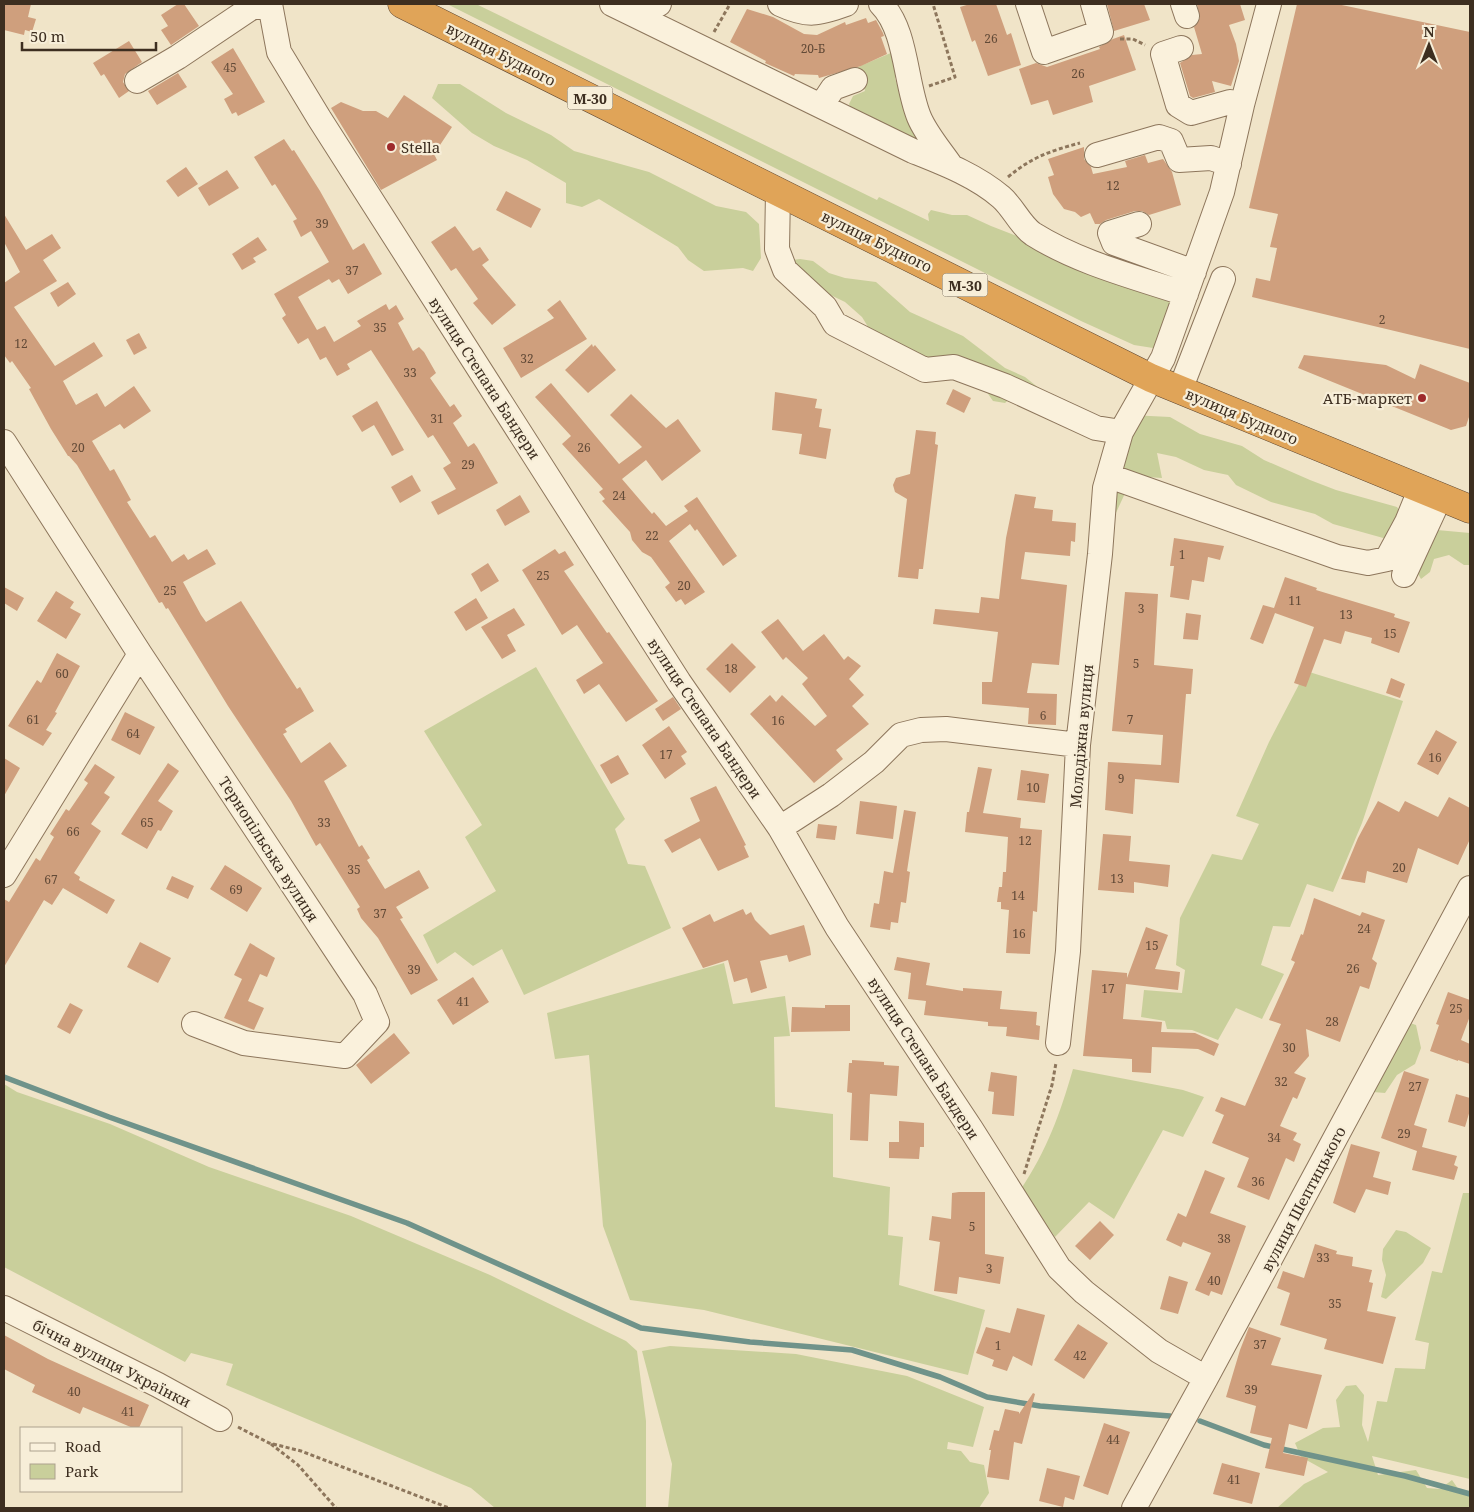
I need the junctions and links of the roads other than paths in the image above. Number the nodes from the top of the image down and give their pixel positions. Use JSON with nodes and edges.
{"nodes":[{"id":1,"x":269,"y":4,"type":"edge"},
{"id":2,"x":402,"y":4,"type":"edge"},
{"id":3,"x":659,"y":4,"type":"edge"},
{"id":4,"x":780,"y":4,"type":"edge"},
{"id":5,"x":846,"y":4,"type":"edge"},
{"id":6,"x":881,"y":4,"type":"edge"},
{"id":7,"x":1028,"y":4,"type":"edge"},
{"id":8,"x":1092,"y":4,"type":"edge"},
{"id":9,"x":1269,"y":4,"type":"edge"},
{"id":10,"x":621,"y":8,"type":"edge"},
{"id":11,"x":1172,"y":51,"type":"road end"},
{"id":12,"x":855,"y":80,"type":"dead end"},
{"id":13,"x":137,"y":81,"type":"dead end"},
{"id":14,"x":1242,"y":104,"type":"junction"},
{"id":15,"x":821,"y":106,"type":"junction"},
{"id":16,"x":1096,"y":155,"type":"road end"},
{"id":17,"x":1229,"y":164,"type":"junction"},
{"id":18,"x":951,"y":166,"type":"junction"},
{"id":19,"x":778,"y":192,"type":"junction"},
{"id":20,"x":1139,"y":224,"type":"dead end"},
{"id":21,"x":1224,"y":278,"type":"dead end"},
{"id":22,"x":1190,"y":283,"type":"junction"},
{"id":23,"x":1151,"y":378,"type":"junction"},
{"id":24,"x":1180,"y":390,"type":"junction"},
{"id":25,"x":1121,"y":432,"type":"junction"},
{"id":26,"x":4,"y":442,"type":"edge"},
{"id":27,"x":1108,"y":476,"type":"junction"},
{"id":28,"x":1430,"y":494,"type":"junction"},
{"id":29,"x":1470,"y":510,"type":"edge"},
{"id":30,"x":1404,"y":575,"type":"dead end"},
{"id":31,"x":140,"y":654,"type":"junction"},
{"id":32,"x":1078,"y":745,"type":"junction"},
{"id":33,"x":780,"y":828,"type":"junction"},
{"id":34,"x":4,"y":875,"type":"edge"},
{"id":35,"x":1470,"y":888,"type":"edge"},
{"id":36,"x":194,"y":1024,"type":"dead end"},
{"id":37,"x":1058,"y":1043,"type":"road end"},
{"id":38,"x":4,"y":1308,"type":"edge"},
{"id":39,"x":1206,"y":1378,"type":"junction"},
{"id":40,"x":220,"y":1419,"type":"road end"},
{"id":41,"x":1134,"y":1508,"type":"edge"}],
"edges":[{"from":1,"to":13,"type":"street"},
{"from":1,"to":33,"type":"street","name":"вулиця Степана Бандери"},
{"from":2,"to":19,"type":"highway","name":"вулиця Будного","number":"М-30"},
{"from":3,"to":10,"type":"street"},
{"from":4,"to":5,"type":"street"},
{"from":6,"to":18,"type":"street"},
{"from":7,"to":8,"type":"street"},
{"from":9,"to":14,"type":"street","name":"Молодіжна вулиця"},
{"from":10,"to":15,"type":"street"},
{"from":11,"to":14,"type":"street"},
{"from":12,"to":15,"type":"street"},
{"from":14,"to":17,"type":"street","name":"Молодіжна вулиця"},
{"from":15,"to":18,"type":"street"},
{"from":16,"to":17,"type":"street"},
{"from":17,"to":22,"type":"street","name":"Молодіжна вулиця"},
{"from":18,"to":22,"type":"street"},
{"from":19,"to":23,"type":"highway","name":"вулиця Будного","number":"М-30"},
{"from":19,"to":25,"type":"street"},
{"from":20,"to":22,"type":"street"},
{"from":21,"to":24,"type":"street"},
{"from":22,"to":23,"type":"street","name":"Молодіжна вулиця"},
{"from":23,"to":24,"type":"highway","name":"вулиця Будного","number":"М-30"},
{"from":23,"to":25,"type":"street","name":"Молодіжна вулиця"},
{"from":24,"to":28,"type":"highway","name":"вулиця Будного","number":"М-30"},
{"from":25,"to":27,"type":"street","name":"Молодіжна вулиця"},
{"from":26,"to":31,"type":"street","name":"Тернопільська вулиця"},
{"from":27,"to":28,"type":"street"},
{"from":27,"to":32,"type":"street","name":"Молодіжна вулиця"},
{"from":28,"to":29,"type":"highway","name":"вулиця Будного","number":"М-30"},
{"from":28,"to":30,"type":"street"},
{"from":31,"to":34,"type":"street"},
{"from":31,"to":36,"type":"street","name":"Тернопільська вулиця"},
{"from":32,"to":33,"type":"street"},
{"from":32,"to":37,"type":"street","name":"Молодіжна вулиця"},
{"from":33,"to":39,"type":"street","name":"вулиця Степана Бандери"},
{"from":35,"to":39,"type":"street","name":"вулиця Шептицького"},
{"from":38,"to":40,"type":"street","name":"бічна вулиця Українки"},
{"from":39,"to":41,"type":"street","name":"вулиця Шептицького"}]}
